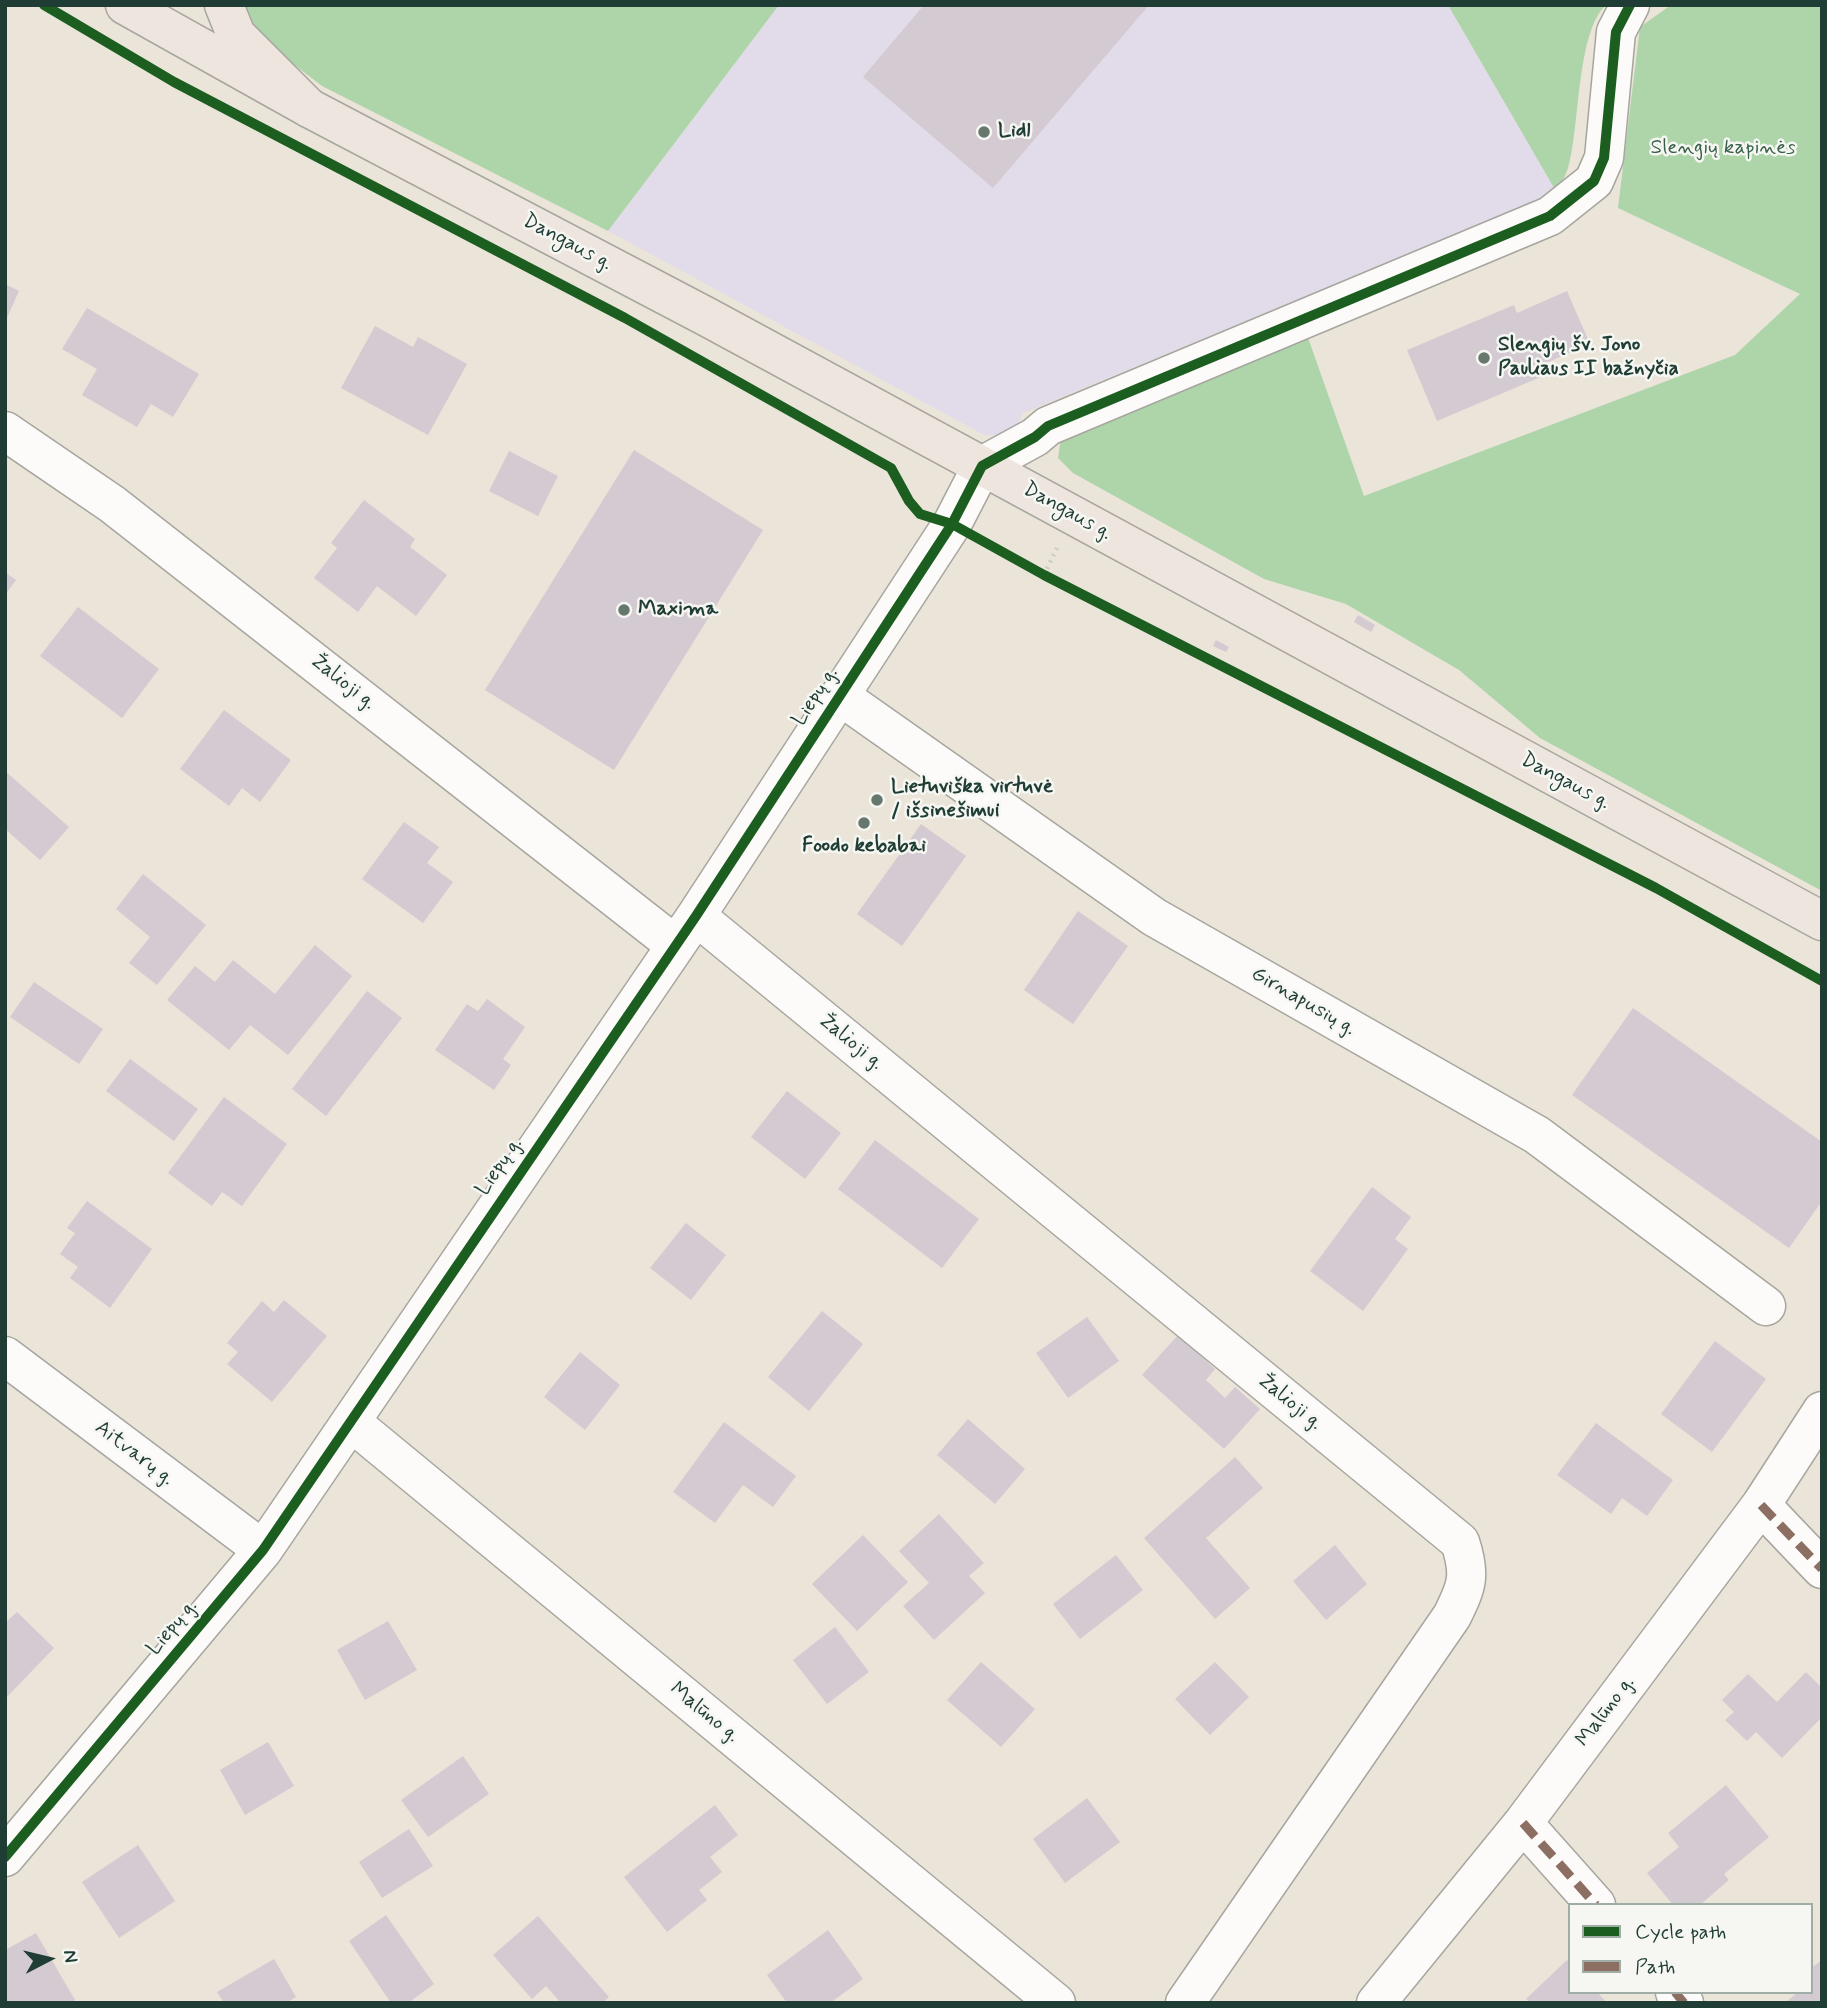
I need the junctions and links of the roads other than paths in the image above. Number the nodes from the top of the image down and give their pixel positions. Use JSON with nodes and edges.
{"nodes":[{"id":1,"x":125,"y":5,"type":"edge"},
{"id":2,"x":224,"y":5,"type":"edge"},
{"id":3,"x":1630,"y":5,"type":"edge"},
{"id":4,"x":309,"y":108,"type":"junction"},
{"id":5,"x":5,"y":431,"type":"edge"},
{"id":6,"x":982,"y":466,"type":"junction"},
{"id":7,"x":839,"y":696,"type":"junction"},
{"id":8,"x":1822,"y":921,"type":"edge"},
{"id":9,"x":685,"y":930,"type":"junction"},
{"id":10,"x":1766,"y":1306,"type":"dead end"},
{"id":11,"x":5,"y":1356,"type":"edge"},
{"id":12,"x":1822,"y":1411,"type":"edge"},
{"id":13,"x":351,"y":1422,"type":"junction"},
{"id":14,"x":1761,"y":1505,"type":"junction"},
{"id":15,"x":263,"y":1550,"type":"junction"},
{"id":16,"x":1822,"y":1569,"type":"edge"},
{"id":17,"x":1523,"y":1823,"type":"junction"},
{"id":18,"x":5,"y":1857,"type":"edge"},
{"id":19,"x":1594,"y":1903,"type":"edge"},
{"id":20,"x":1056,"y":2003,"type":"edge"},
{"id":21,"x":1185,"y":2003,"type":"edge"},
{"id":22,"x":1376,"y":2003,"type":"edge"}],
"edges":[{"from":1,"to":4,"type":"main road","name":"Dangaus g."},
{"from":2,"to":4,"type":"main road"},
{"from":3,"to":6,"type":"street"},
{"from":4,"to":6,"type":"main road","name":"Dangaus g."},
{"from":5,"to":9,"type":"street","name":"Žalioji g."},
{"from":6,"to":7,"type":"street","name":"Liepų g."},
{"from":6,"to":8,"type":"main road","name":"Dangaus g."},
{"from":7,"to":9,"type":"street","name":"Liepų g."},
{"from":7,"to":10,"type":"street","name":"Girnapusių g."},
{"from":9,"to":13,"type":"street","name":"Liepų g."},
{"from":9,"to":21,"type":"street","name":"Žalioji g."},
{"from":11,"to":15,"type":"street","name":"Aitvarų g."},
{"from":12,"to":14,"type":"street","name":"Malūno g."},
{"from":13,"to":15,"type":"street","name":"Liepų g."},
{"from":13,"to":20,"type":"street","name":"Malūno g."},
{"from":14,"to":16,"type":"street"},
{"from":14,"to":17,"type":"street","name":"Malūno g."},
{"from":15,"to":18,"type":"street","name":"Liepų g."},
{"from":17,"to":19,"type":"street"},
{"from":17,"to":22,"type":"street","name":"Malūno g."}]}
